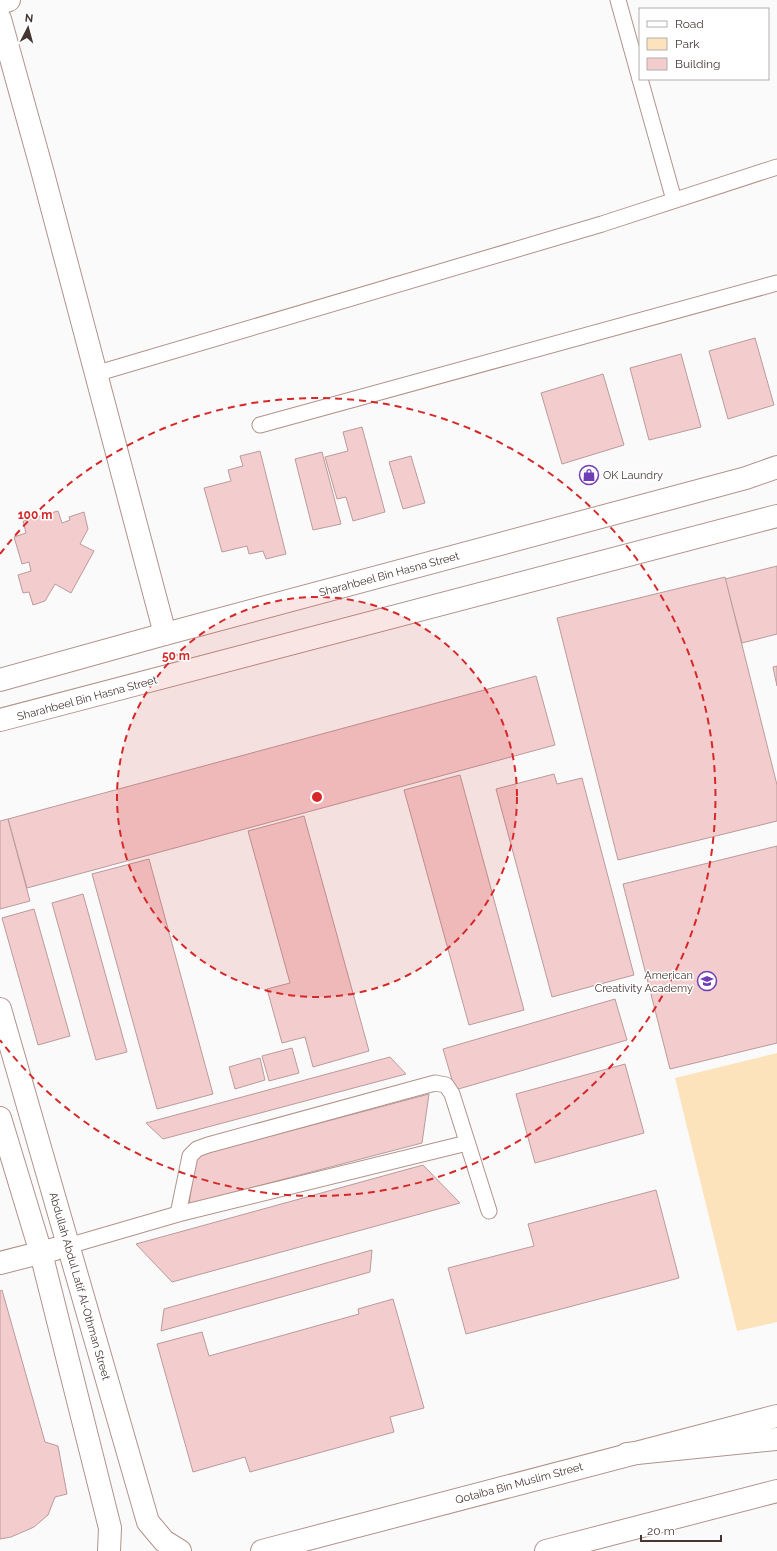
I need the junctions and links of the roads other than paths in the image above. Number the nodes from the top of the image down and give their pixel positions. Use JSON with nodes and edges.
{"nodes":[{"id":1,"x":9,"y":0,"type":"edge"},
{"id":2,"x":618,"y":0,"type":"edge"},
{"id":3,"x":0,"y":3,"type":"edge"},
{"id":4,"x":0,"y":19,"type":"edge"},
{"id":5,"x":639,"y":75,"type":"edge"},
{"id":6,"x":640,"y":80,"type":"edge"},
{"id":7,"x":777,"y":167,"type":"edge"},
{"id":8,"x":674,"y":200,"type":"junction"},
{"id":9,"x":777,"y":283,"type":"edge"},
{"id":10,"x":96,"y":374,"type":"junction"},
{"id":11,"x":260,"y":425,"type":"dead end"},
{"id":12,"x":777,"y":467,"type":"edge"},
{"id":13,"x":777,"y":516,"type":"edge"},
{"id":14,"x":165,"y":634,"type":"junction"},
{"id":15,"x":0,"y":680,"type":"edge"},
{"id":16,"x":0,"y":720,"type":"edge"},
{"id":17,"x":0,"y":1009,"type":"edge"},
{"id":18,"x":0,"y":1118,"type":"edge"},
{"id":19,"x":467,"y":1143,"type":"junction"},
{"id":20,"x":489,"y":1211,"type":"dead end"},
{"id":21,"x":178,"y":1214,"type":"junction"},
{"id":22,"x":68,"y":1246,"type":"junction"},
{"id":23,"x":41,"y":1253,"type":"junction"},
{"id":24,"x":0,"y":1264,"type":"edge"},
{"id":25,"x":777,"y":1416,"type":"edge"},
{"id":26,"x":777,"y":1439,"type":"edge"},
{"id":27,"x":627,"y":1454,"type":"junction"},
{"id":28,"x":777,"y":1491,"type":"edge"},
{"id":29,"x":109,"y":1551,"type":"edge"},
{"id":30,"x":180,"y":1551,"type":"edge"},
{"id":31,"x":262,"y":1551,"type":"edge"},
{"id":32,"x":546,"y":1551,"type":"edge"}],
"edges":[{"from":1,"to":3,"type":"main road"},
{"from":2,"to":5,"type":"lane"},
{"from":4,"to":10,"type":"main road"},
{"from":6,"to":8,"type":"lane"},
{"from":7,"to":8,"type":"lane"},
{"from":8,"to":10,"type":"lane"},
{"from":9,"to":11,"type":"lane"},
{"from":10,"to":14,"type":"main road"},
{"from":12,"to":14,"type":"main road","name":"Sharahbeel Bin Hasna Street"},
{"from":13,"to":16,"type":"main road","name":"Sharahbeel Bin Hasna Street"},
{"from":14,"to":15,"type":"main road","name":"Sharahbeel Bin Hasna Street"},
{"from":17,"to":22,"type":"main road","name":"Abdullah Abdul Latif Al-Othman Street"},
{"from":18,"to":23,"type":"main road"},
{"from":19,"to":20,"type":"lane"},
{"from":19,"to":21,"type":"lane"},
{"from":19,"to":21,"type":"lane"},
{"from":21,"to":22,"type":"lane"},
{"from":22,"to":23,"type":"main road"},
{"from":22,"to":30,"type":"main road","name":"Abdullah Abdul Latif Al-Othman Street"},
{"from":23,"to":24,"type":"main road"},
{"from":23,"to":29,"type":"main road"},
{"from":25,"to":27,"type":"main road","name":"Qotaiba Bin Muslim Street"},
{"from":26,"to":27,"type":"main road"},
{"from":27,"to":31,"type":"main road","name":"Qotaiba Bin Muslim Street"},
{"from":28,"to":32,"type":"main road"}]}
